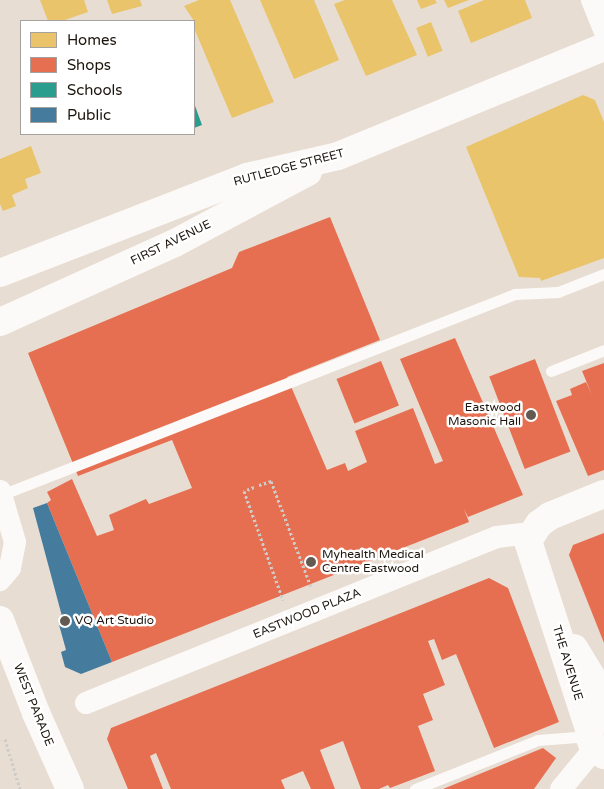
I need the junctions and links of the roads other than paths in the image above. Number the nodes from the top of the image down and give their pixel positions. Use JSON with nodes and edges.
{"nodes":[{"id":1,"x":592,"y":0,"type":"edge"},
{"id":2,"x":604,"y":30,"type":"edge"},
{"id":3,"x":604,"y":47,"type":"edge"},
{"id":4,"x":338,"y":156,"type":"junction"},
{"id":5,"x":0,"y":273,"type":"edge"},
{"id":6,"x":603,"y":278,"type":"edge"},
{"id":7,"x":0,"y":322,"type":"edge"},
{"id":8,"x":604,"y":350,"type":"edge"},
{"id":9,"x":551,"y":371,"type":"dead end"},
{"id":10,"x":1,"y":493,"type":"edge"},
{"id":11,"x":604,"y":494,"type":"edge"},
{"id":12,"x":531,"y":533,"type":"junction"},
{"id":13,"x":0,"y":580,"type":"edge"},
{"id":14,"x":546,"y":596,"type":"junction"},
{"id":15,"x":0,"y":620,"type":"edge"},
{"id":16,"x":604,"y":697,"type":"edge"},
{"id":17,"x":86,"y":703,"type":"dead end"},
{"id":18,"x":596,"y":736,"type":"edge"},
{"id":19,"x":70,"y":789,"type":"edge"},
{"id":20,"x":415,"y":789,"type":"edge"},
{"id":21,"x":561,"y":789,"type":"edge"}],
"edges":[{"from":1,"to":2,"type":"street"},
{"from":3,"to":4,"type":"main road","name":"RUTLEDGE STREET"},
{"from":4,"to":5,"type":"main road","name":"RUTLEDGE STREET"},
{"from":4,"to":7,"type":"main road","name":"FIRST AVENUE"},
{"from":6,"to":10,"type":"lane"},
{"from":8,"to":9,"type":"lane"},
{"from":10,"to":13,"type":"street"},
{"from":11,"to":12,"type":"main road"},
{"from":12,"to":14,"type":"main road","name":"THE AVENUE"},
{"from":12,"to":17,"type":"street","name":"EASTWOOD PLAZA"},
{"from":14,"to":16,"type":"main road","name":"THE AVENUE"},
{"from":14,"to":18,"type":"main road","name":"THE AVENUE"},
{"from":15,"to":19,"type":"main road","name":"WEST PARADE"},
{"from":18,"to":20,"type":"lane"},
{"from":18,"to":21,"type":"street"}]}
